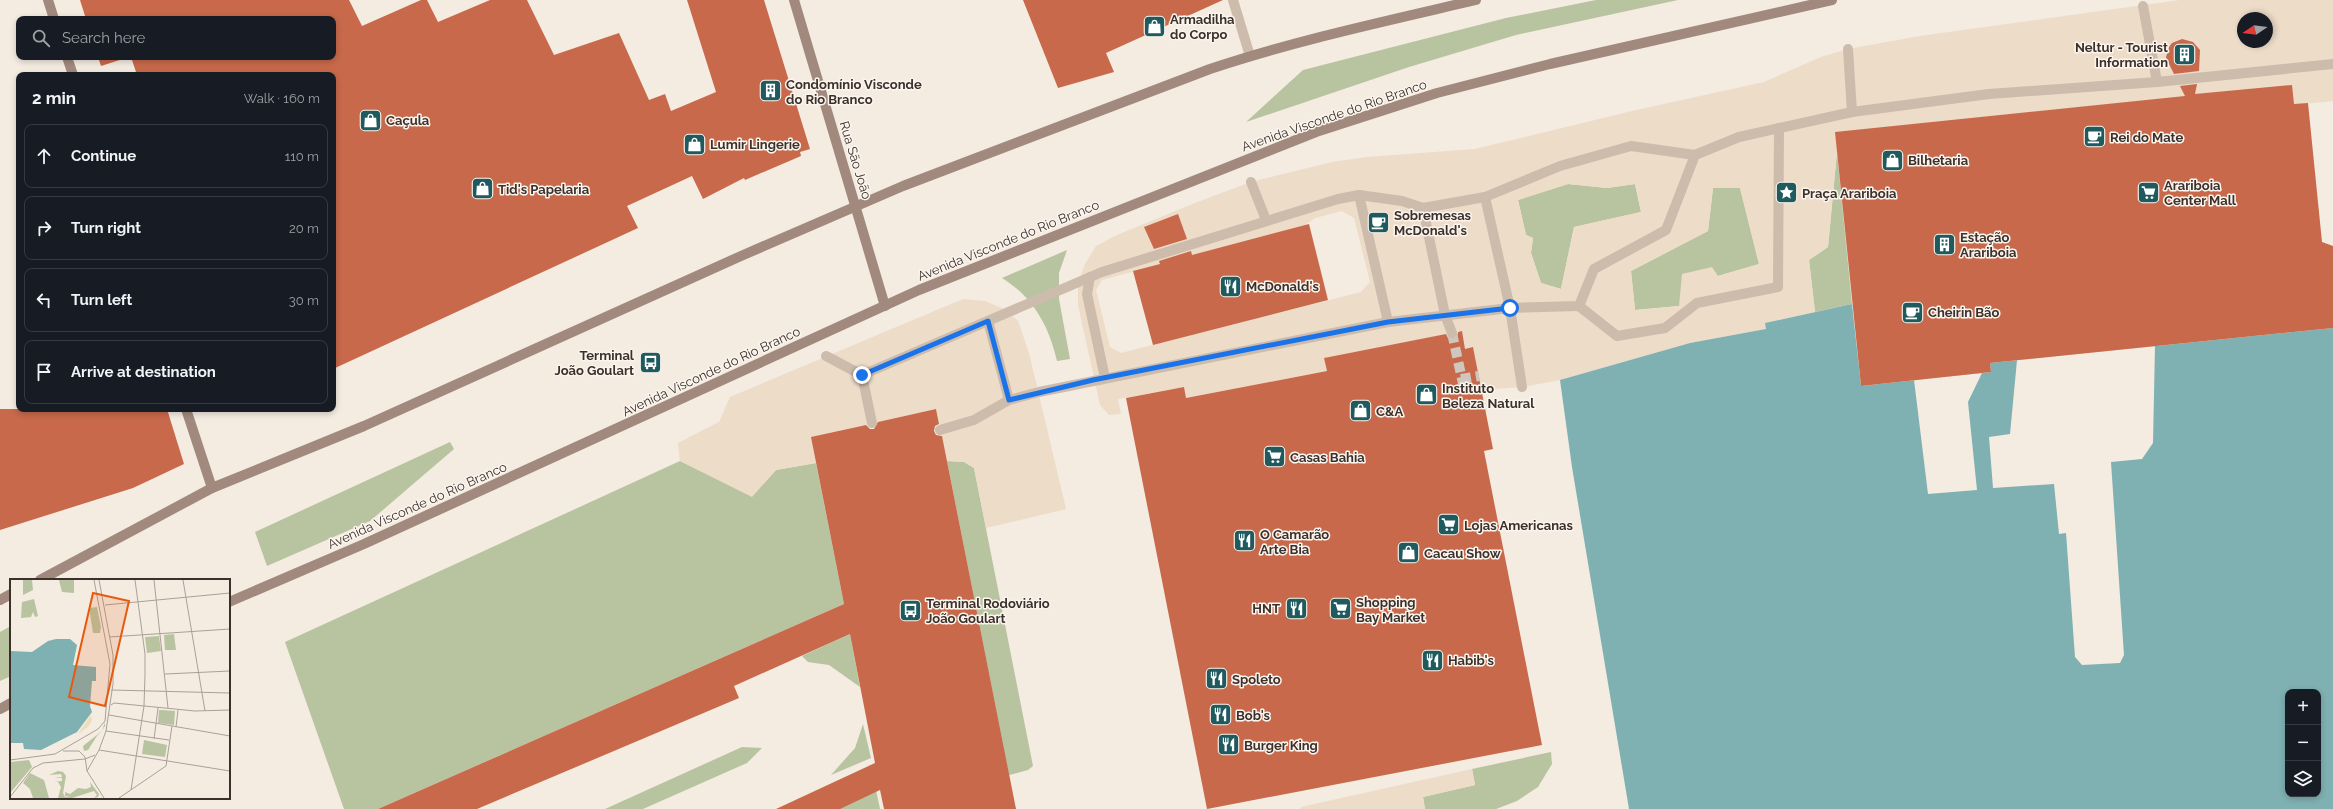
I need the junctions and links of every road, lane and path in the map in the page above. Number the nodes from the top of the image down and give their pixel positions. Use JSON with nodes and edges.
{"nodes":[{"id":1,"x":48,"y":0,"type":"edge"},
{"id":2,"x":794,"y":0,"type":"edge"},
{"id":3,"x":1233,"y":0,"type":"edge"},
{"id":4,"x":1476,"y":0,"type":"edge"},
{"id":5,"x":1832,"y":0,"type":"edge"},
{"id":6,"x":2143,"y":6,"type":"dead end"},
{"id":7,"x":53,"y":16,"type":"edge"},
{"id":8,"x":1848,"y":49,"type":"dead end"},
{"id":9,"x":1250,"y":56,"type":"junction"},
{"id":10,"x":68,"y":60,"type":"edge"},
{"id":11,"x":2333,"y":64,"type":"edge"},
{"id":12,"x":72,"y":72,"type":"edge"},
{"id":13,"x":2157,"y":82,"type":"junction"},
{"id":14,"x":1852,"y":112,"type":"junction"},
{"id":15,"x":1779,"y":128,"type":"junction"},
{"id":16,"x":1695,"y":155,"type":"junction"},
{"id":17,"x":1251,"y":182,"type":"dead end"},
{"id":18,"x":1359,"y":195,"type":"junction"},
{"id":19,"x":1485,"y":197,"type":"junction"},
{"id":20,"x":856,"y":207,"type":"junction"},
{"id":21,"x":1423,"y":208,"type":"junction"},
{"id":22,"x":1266,"y":220,"type":"junction"},
{"id":23,"x":1090,"y":277,"type":"junction"},
{"id":24,"x":885,"y":306,"type":"junction"},
{"id":25,"x":1579,"y":306,"type":"junction"},
{"id":26,"x":1510,"y":308,"type":"junction"},
{"id":27,"x":1445,"y":315,"type":"junction"},
{"id":28,"x":988,"y":321,"type":"junction"},
{"id":29,"x":1388,"y":322,"type":"junction"},
{"id":30,"x":1452,"y":333,"type":"tunnel mouth"},
{"id":31,"x":826,"y":356,"type":"dead end"},
{"id":32,"x":862,"y":375,"type":"junction"},
{"id":33,"x":1105,"y":378,"type":"junction"},
{"id":34,"x":1522,"y":387,"type":"dead end"},
{"id":35,"x":1009,"y":400,"type":"junction"},
{"id":36,"x":187,"y":412,"type":"edge"},
{"id":37,"x":872,"y":424,"type":"dead end"},
{"id":38,"x":940,"y":430,"type":"dead end"},
{"id":39,"x":212,"y":488,"type":"junction"},
{"id":40,"x":42,"y":579,"type":"edge"},
{"id":41,"x":10,"y":595,"type":"edge"},
{"id":42,"x":0,"y":600,"type":"edge"},
{"id":43,"x":230,"y":602,"type":"edge"},
{"id":44,"x":10,"y":703,"type":"edge"},
{"id":45,"x":0,"y":708,"type":"edge"}],
"edges":[{"from":1,"to":7,"type":"main road"},
{"from":2,"to":20,"type":"main road","name":"Rua São João"},
{"from":3,"to":9,"type":"street"},
{"from":4,"to":9,"type":"main road"},
{"from":5,"to":24,"type":"main road","name":"Avenida Visconde do Rio Branco"},
{"from":6,"to":13,"type":"street"},
{"from":8,"to":14,"type":"street"},
{"from":9,"to":20,"type":"main road"},
{"from":10,"to":12,"type":"main road"},
{"from":11,"to":13,"type":"street"},
{"from":13,"to":14,"type":"street"},
{"from":14,"to":15,"type":"street"},
{"from":15,"to":16,"type":"street"},
{"from":15,"to":25,"type":"street"},
{"from":16,"to":19,"type":"street"},
{"from":16,"to":25,"type":"street"},
{"from":17,"to":22,"type":"street"},
{"from":18,"to":21,"type":"street"},
{"from":18,"to":22,"type":"street"},
{"from":18,"to":29,"type":"street"},
{"from":19,"to":21,"type":"street"},
{"from":19,"to":26,"type":"street"},
{"from":20,"to":24,"type":"main road","name":"Rua São João"},
{"from":20,"to":39,"type":"main road"},
{"from":21,"to":27,"type":"street"},
{"from":22,"to":23,"type":"street"},
{"from":23,"to":28,"type":"street"},
{"from":23,"to":33,"type":"street"},
{"from":24,"to":43,"type":"main road","name":"Avenida Visconde do Rio Branco"},
{"from":25,"to":26,"type":"street"},
{"from":26,"to":27,"type":"street"},
{"from":26,"to":34,"type":"street"},
{"from":27,"to":29,"type":"street"},
{"from":27,"to":30,"type":"street"},
{"from":28,"to":32,"type":"street"},
{"from":28,"to":35,"type":"street"},
{"from":29,"to":33,"type":"street"},
{"from":31,"to":32,"type":"street"},
{"from":32,"to":37,"type":"street"},
{"from":33,"to":35,"type":"street"},
{"from":35,"to":38,"type":"street"},
{"from":36,"to":39,"type":"main road"},
{"from":39,"to":40,"type":"main road"},
{"from":41,"to":42,"type":"main road"},
{"from":44,"to":45,"type":"main road"}]}
